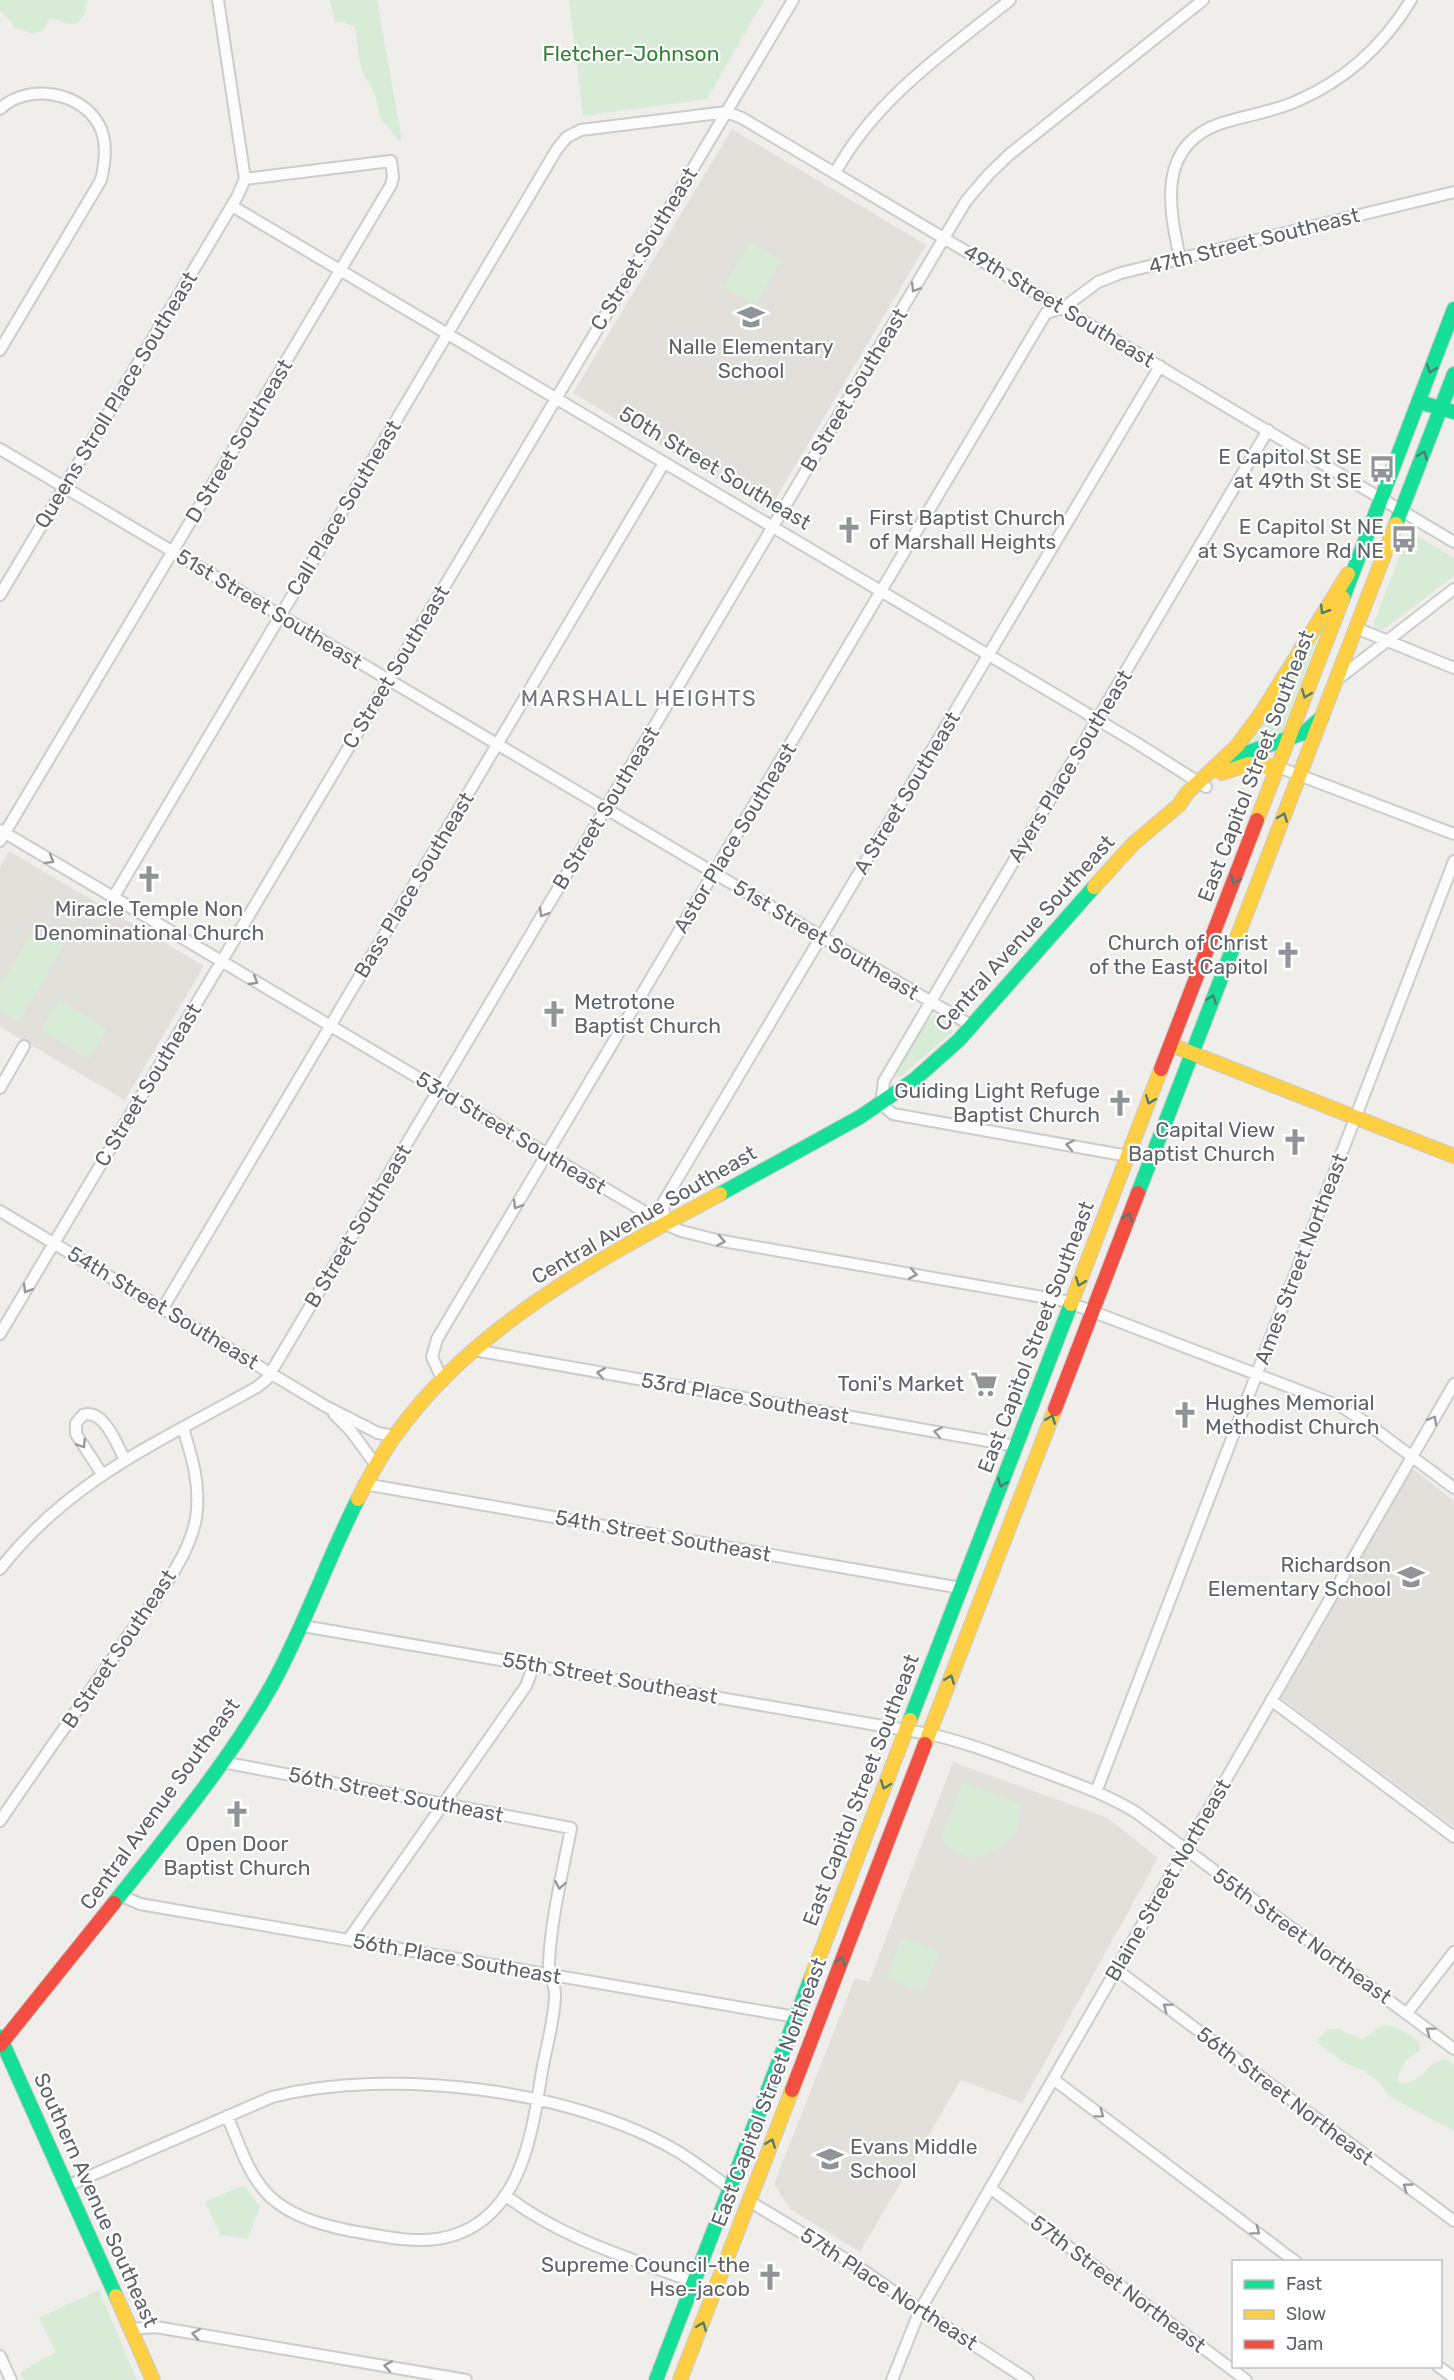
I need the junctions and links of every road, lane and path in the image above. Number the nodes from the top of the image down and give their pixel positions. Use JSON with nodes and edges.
{"nodes":[{"id":1,"x":218,"y":0,"type":"edge"},
{"id":2,"x":793,"y":0,"type":"edge"},
{"id":3,"x":1010,"y":0,"type":"edge"},
{"id":4,"x":1203,"y":0,"type":"edge"},
{"id":5,"x":1411,"y":0,"type":"edge"},
{"id":6,"x":0,"y":109,"type":"edge"},
{"id":7,"x":727,"y":112,"type":"junction"},
{"id":8,"x":835,"y":173,"type":"junction"},
{"id":9,"x":245,"y":179,"type":"junction"},
{"id":10,"x":1454,"y":192,"type":"edge"},
{"id":11,"x":232,"y":206,"type":"junction"},
{"id":12,"x":944,"y":237,"type":"junction"},
{"id":13,"x":1180,"y":259,"type":"junction"},
{"id":14,"x":340,"y":270,"type":"junction"},
{"id":15,"x":1063,"y":308,"type":"junction"},
{"id":16,"x":1454,"y":309,"type":"edge"},
{"id":17,"x":447,"y":334,"type":"junction"},
{"id":18,"x":0,"y":350,"type":"edge"},
{"id":19,"x":1160,"y":366,"type":"junction"},
{"id":20,"x":1454,"y":374,"type":"edge"},
{"id":21,"x":555,"y":398,"type":"junction"},
{"id":22,"x":1419,"y":402,"type":"junction"},
{"id":23,"x":1447,"y":411,"type":"edge"},
{"id":24,"x":1268,"y":430,"type":"junction"},
{"id":25,"x":0,"y":449,"type":"edge"},
{"id":26,"x":664,"y":463,"type":"junction"},
{"id":27,"x":64,"y":487,"type":"junction"},
{"id":28,"x":1391,"y":504,"type":"junction"},
{"id":29,"x":772,"y":526,"type":"junction"},
{"id":30,"x":1454,"y":542,"type":"edge"},
{"id":31,"x":172,"y":552,"type":"junction"},
{"id":32,"x":1357,"y":561,"type":"junction"},
{"id":33,"x":1454,"y":589,"type":"edge"},
{"id":34,"x":881,"y":591,"type":"junction"},
{"id":35,"x":0,"y":595,"type":"edge"},
{"id":36,"x":281,"y":616,"type":"junction"},
{"id":37,"x":1356,"y":628,"type":"junction"},
{"id":38,"x":1389,"y":640,"type":"junction"},
{"id":39,"x":988,"y":655,"type":"junction"},
{"id":40,"x":1454,"y":668,"type":"edge"},
{"id":41,"x":389,"y":680,"type":"junction"},
{"id":42,"x":1335,"y":681,"type":"junction"},
{"id":43,"x":1322,"y":717,"type":"junction"},
{"id":44,"x":1097,"y":719,"type":"junction"},
{"id":45,"x":1289,"y":739,"type":"junction"},
{"id":46,"x":497,"y":744,"type":"junction"},
{"id":47,"x":1278,"y":767,"type":"junction"},
{"id":48,"x":1222,"y":773,"type":"junction"},
{"id":49,"x":1299,"y":775,"type":"junction"},
{"id":50,"x":1203,"y":784,"type":"junction"},
{"id":51,"x":605,"y":808,"type":"junction"},
{"id":52,"x":1454,"y":834,"type":"edge"},
{"id":53,"x":2,"y":835,"type":"edge"},
{"id":54,"x":1454,"y":861,"type":"edge"},
{"id":55,"x":714,"y":874,"type":"junction"},
{"id":56,"x":113,"y":898,"type":"junction"},
{"id":57,"x":822,"y":937,"type":"junction"},
{"id":58,"x":221,"y":962,"type":"junction"},
{"id":59,"x":930,"y":1002,"type":"junction"},
{"id":60,"x":330,"y":1026,"type":"junction"},
{"id":61,"x":972,"y":1026,"type":"junction"},
{"id":62,"x":1171,"y":1045,"type":"junction"},
{"id":63,"x":24,"y":1046,"type":"dead end"},
{"id":64,"x":1191,"y":1054,"type":"junction"},
{"id":65,"x":0,"y":1088,"type":"edge"},
{"id":66,"x":438,"y":1090,"type":"junction"},
{"id":67,"x":881,"y":1104,"type":"junction"},
{"id":68,"x":1355,"y":1118,"type":"junction"},
{"id":69,"x":546,"y":1154,"type":"junction"},
{"id":70,"x":1128,"y":1156,"type":"junction"},
{"id":71,"x":1454,"y":1156,"type":"edge"},
{"id":72,"x":0,"y":1211,"type":"edge"},
{"id":73,"x":665,"y":1224,"type":"junction"},
{"id":74,"x":54,"y":1243,"type":"junction"},
{"id":75,"x":1072,"y":1303,"type":"junction"},
{"id":76,"x":163,"y":1308,"type":"junction"},
{"id":77,"x":1092,"y":1310,"type":"junction"},
{"id":78,"x":0,"y":1334,"type":"edge"},
{"id":79,"x":474,"y":1350,"type":"junction"},
{"id":80,"x":271,"y":1373,"type":"junction"},
{"id":81,"x":1257,"y":1373,"type":"junction"},
{"id":82,"x":443,"y":1381,"type":"junction"},
{"id":83,"x":1454,"y":1384,"type":"edge"},
{"id":84,"x":325,"y":1406,"type":"junction"},
{"id":85,"x":183,"y":1428,"type":"junction"},
{"id":86,"x":394,"y":1436,"type":"junction"},
{"id":87,"x":1016,"y":1446,"type":"junction"},
{"id":88,"x":1412,"y":1456,"type":"junction"},
{"id":89,"x":126,"y":1460,"type":"junction"},
{"id":90,"x":375,"y":1464,"type":"junction"},
{"id":91,"x":102,"y":1474,"type":"junction"},
{"id":92,"x":364,"y":1484,"type":"junction"},
{"id":93,"x":1454,"y":1488,"type":"edge"},
{"id":94,"x":0,"y":1569,"type":"edge"},
{"id":95,"x":961,"y":1588,"type":"junction"},
{"id":96,"x":303,"y":1626,"type":"junction"},
{"id":97,"x":534,"y":1665,"type":"junction"},
{"id":98,"x":1271,"y":1700,"type":"junction"},
{"id":99,"x":918,"y":1732,"type":"junction"},
{"id":100,"x":222,"y":1762,"type":"junction"},
{"id":101,"x":1095,"y":1792,"type":"junction"},
{"id":102,"x":444,"y":1803,"type":"junction"},
{"id":103,"x":0,"y":1821,"type":"edge"},
{"id":104,"x":1454,"y":1837,"type":"edge"},
{"id":105,"x":1185,"y":1850,"type":"junction"},
{"id":106,"x":120,"y":1895,"type":"junction"},
{"id":107,"x":348,"y":1940,"type":"junction"},
{"id":108,"x":1454,"y":1952,"type":"edge"},
{"id":109,"x":1117,"y":1970,"type":"junction"},
{"id":110,"x":552,"y":1976,"type":"junction"},
{"id":111,"x":1407,"y":2013,"type":"junction"},
{"id":112,"x":796,"y":2017,"type":"junction"},
{"id":113,"x":1,"y":2042,"type":"edge"},
{"id":114,"x":1454,"y":2049,"type":"edge"},
{"id":115,"x":1053,"y":2079,"type":"junction"},
{"id":116,"x":537,"y":2101,"type":"junction"},
{"id":117,"x":227,"y":2116,"type":"junction"},
{"id":118,"x":67,"y":2186,"type":"junction"},
{"id":119,"x":730,"y":2188,"type":"junction"},
{"id":120,"x":990,"y":2188,"type":"junction"},
{"id":121,"x":505,"y":2195,"type":"junction"},
{"id":122,"x":749,"y":2201,"type":"junction"},
{"id":123,"x":1454,"y":2221,"type":"edge"},
{"id":124,"x":1293,"y":2260,"type":"edge"},
{"id":125,"x":694,"y":2282,"type":"junction"},
{"id":126,"x":920,"y":2310,"type":"junction"},
{"id":127,"x":130,"y":2329,"type":"junction"},
{"id":128,"x":0,"y":2356,"type":"edge"},
{"id":129,"x":1439,"y":2368,"type":"edge"},
{"id":130,"x":1454,"y":2378,"type":"edge"},
{"id":131,"x":11,"y":2380,"type":"edge"},
{"id":132,"x":153,"y":2380,"type":"edge"},
{"id":133,"x":466,"y":2380,"type":"edge"},
{"id":134,"x":656,"y":2380,"type":"edge"},
{"id":135,"x":680,"y":2380,"type":"edge"},
{"id":136,"x":892,"y":2380,"type":"edge"},
{"id":137,"x":1028,"y":2380,"type":"edge"},
{"id":138,"x":1246,"y":2380,"type":"edge"}],
"edges":[{"from":1,"to":9,"type":"street"},
{"from":2,"to":7,"type":"street","name":"C Street Southeast"},
{"from":3,"to":8,"type":"street"},
{"from":4,"to":12,"type":"street","name":"B Street Southeast"},
{"from":5,"to":13,"type":"street"},
{"from":6,"to":18,"type":"street"},
{"from":7,"to":8,"type":"street","name":"49th Street Southeast"},
{"from":7,"to":17,"type":"street","name":"Call Place Southeast"},
{"from":7,"to":21,"type":"street","name":"C Street Southeast"},
{"from":8,"to":12,"type":"street","name":"49th Street Southeast"},
{"from":9,"to":11,"type":"street","name":"Queens Stroll Place Southeast"},
{"from":9,"to":14,"type":"street","name":"D Street Southeast"},
{"from":10,"to":13,"type":"street","name":"47th Street Southeast"},
{"from":11,"to":14,"type":"street","name":"50th Street Southeast"},
{"from":11,"to":27,"type":"street","name":"Queens Stroll Place Southeast"},
{"from":12,"to":15,"type":"street","name":"49th Street Southeast"},
{"from":12,"to":29,"type":"street","name":"B Street Southeast","one_way":true},
{"from":13,"to":15,"type":"street","name":"47th Street Southeast"},
{"from":14,"to":17,"type":"street","name":"50th Street Southeast"},
{"from":14,"to":31,"type":"street","name":"D Street Southeast"},
{"from":15,"to":19,"type":"street","name":"49th Street Southeast"},
{"from":15,"to":34,"type":"street","name":"Astor Place Southeast"},
{"from":16,"to":22,"type":"main road","name":"East Capitol Street Southeast","one_way":true},
{"from":17,"to":21,"type":"street","name":"50th Street Southeast"},
{"from":17,"to":36,"type":"street","name":"Call Place Southeast"},
{"from":19,"to":24,"type":"street","name":"49th Street Southeast"},
{"from":19,"to":39,"type":"street","name":"A Street Southeast"},
{"from":20,"to":23,"type":"main road","name":"East Capitol Street Northeast"},
{"from":21,"to":26,"type":"street","name":"50th Street Southeast"},
{"from":21,"to":41,"type":"street","name":"C Street Southeast"},
{"from":22,"to":23,"type":"main road"},
{"from":22,"to":28,"type":"main road","name":"East Capitol Street Southeast"},
{"from":28,"to":23,"type":"main road","name":"East Capitol Street Northeast","one_way":true},
{"from":24,"to":28,"type":"street","name":"49th Street Southeast"},
{"from":24,"to":44,"type":"street","name":"Ayers Place Southeast"},
{"from":25,"to":27,"type":"street","name":"51st Street Southeast"},
{"from":26,"to":29,"type":"street","name":"50th Street Southeast"},
{"from":26,"to":46,"type":"street","name":"Bass Place Southeast"},
{"from":27,"to":31,"type":"street","name":"51st Street Southeast"},
{"from":27,"to":35,"type":"street","name":"Queens Stroll Place Southeast"},
{"from":28,"to":30,"type":"street","name":"49th Street Southeast"},
{"from":28,"to":32,"type":"main road","name":"East Capitol Street Southeast"},
{"from":28,"to":37,"type":"main road","name":"East Capitol Street Northeast"},
{"from":29,"to":34,"type":"street","name":"50th Street Southeast"},
{"from":29,"to":51,"type":"street","name":"B Street Southeast"},
{"from":31,"to":36,"type":"street","name":"51st Street Southeast"},
{"from":31,"to":53,"type":"street","name":"D Street Southeast"},
{"from":32,"to":45,"type":"main road","name":"East Capitol Street Southeast","one_way":true},
{"from":32,"to":50,"type":"main road","name":"Central Avenue Southeast","one_way":true},
{"from":33,"to":38,"type":"street"},
{"from":34,"to":39,"type":"street","name":"50th Street Southeast"},
{"from":34,"to":55,"type":"street","name":"Astor Place Southeast"},
{"from":36,"to":41,"type":"street","name":"51st Street Southeast"},
{"from":36,"to":56,"type":"street","name":"Call Place Southeast"},
{"from":37,"to":38,"type":"street"},
{"from":37,"to":42,"type":"main road","name":"East Capitol Street Northeast"},
{"from":38,"to":40,"type":"street"},
{"from":38,"to":42,"type":"street"},
{"from":39,"to":44,"type":"street","name":"50th Street Southeast"},
{"from":39,"to":57,"type":"street","name":"A Street Southeast"},
{"from":41,"to":46,"type":"street","name":"51st Street Southeast"},
{"from":41,"to":58,"type":"street","name":"C Street Southeast"},
{"from":42,"to":43,"type":"main road","name":"East Capitol Street Northeast"},
{"from":43,"to":45,"type":"main road"},
{"from":43,"to":49,"type":"main road","name":"East Capitol Street Northeast"},
{"from":44,"to":50,"type":"street","name":"50th Street Southeast"},
{"from":44,"to":59,"type":"street","name":"Ayers Place Southeast"},
{"from":45,"to":47,"type":"main road","name":"East Capitol Street Southeast"},
{"from":45,"to":48,"type":"main road"},
{"from":46,"to":51,"type":"street","name":"51st Street Southeast"},
{"from":46,"to":60,"type":"street","name":"Bass Place Southeast"},
{"from":47,"to":48,"type":"main road"},
{"from":47,"to":49,"type":"street"},
{"from":47,"to":62,"type":"main road","name":"East Capitol Street Southeast","one_way":true},
{"from":48,"to":50,"type":"main road"},
{"from":49,"to":52,"type":"street"},
{"from":64,"to":49,"type":"main road","name":"East Capitol Street Northeast","one_way":true},
{"from":50,"to":61,"type":"main road","name":"Central Avenue Southeast"},
{"from":51,"to":55,"type":"street","name":"51st Street Southeast"},
{"from":51,"to":66,"type":"street","name":"B Street Southeast","one_way":true},
{"from":53,"to":56,"type":"street","name":"53rd Street Southeast","one_way":true},
{"from":54,"to":68,"type":"street","name":"Ames Street Northeast"},
{"from":55,"to":57,"type":"street","name":"51st Street Southeast"},
{"from":55,"to":69,"type":"street","name":"Astor Place Southeast"},
{"from":56,"to":58,"type":"street","name":"53rd Street Southeast"},
{"from":57,"to":59,"type":"street","name":"51st Street Southeast"},
{"from":57,"to":73,"type":"street","name":"A Street Southeast"},
{"from":58,"to":60,"type":"street","name":"53rd Street Southeast","one_way":true},
{"from":58,"to":74,"type":"street","name":"C Street Southeast"},
{"from":59,"to":61,"type":"street","name":"51st Street Southeast"},
{"from":59,"to":67,"type":"street","name":"Ayers Place Southeast"},
{"from":60,"to":66,"type":"street","name":"53rd Street Southeast"},
{"from":60,"to":76,"type":"street","name":"Bass Place Southeast"},
{"from":61,"to":67,"type":"main road","name":"Central Avenue Southeast"},
{"from":62,"to":64,"type":"main road"},
{"from":62,"to":70,"type":"main road","name":"East Capitol Street Southeast","one_way":true},
{"from":63,"to":65,"type":"street"},
{"from":64,"to":68,"type":"main road"},
{"from":77,"to":64,"type":"main road","name":"East Capitol Street Northeast","one_way":true},
{"from":66,"to":69,"type":"street","name":"53rd Street Southeast"},
{"from":66,"to":80,"type":"street","name":"B Street Southeast"},
{"from":70,"to":67,"type":"street","one_way":true},
{"from":67,"to":73,"type":"main road","name":"Central Avenue Southeast"},
{"from":68,"to":71,"type":"main road"},
{"from":68,"to":81,"type":"street","name":"Ames Street Northeast"},
{"from":69,"to":73,"type":"street","name":"53rd Street Southeast"},
{"from":69,"to":82,"type":"street","name":"Astor Place Southeast","one_way":true},
{"from":70,"to":75,"type":"main road","name":"East Capitol Street Southeast","one_way":true},
{"from":72,"to":74,"type":"street","name":"54th Street Southeast"},
{"from":73,"to":75,"type":"street","name":"53rd Street Southeast","one_way":true},
{"from":73,"to":79,"type":"main road","name":"Central Avenue Southeast"},
{"from":74,"to":76,"type":"street","name":"54th Street Southeast"},
{"from":74,"to":78,"type":"street","name":"C Street Southeast","one_way":true},
{"from":75,"to":77,"type":"street","name":"53rd Street Southeast"},
{"from":75,"to":87,"type":"main road","name":"East Capitol Street Southeast"},
{"from":76,"to":80,"type":"street","name":"54th Street Southeast"},
{"from":77,"to":81,"type":"street","name":"53rd Street Southeast"},
{"from":99,"to":77,"type":"main road","name":"East Capitol Street Northeast","one_way":true},
{"from":79,"to":82,"type":"main road","name":"Central Avenue Southeast"},
{"from":87,"to":79,"type":"street","name":"53rd Place Southeast","one_way":true},
{"from":80,"to":84,"type":"street","name":"54th Street Southeast"},
{"from":80,"to":85,"type":"street"},
{"from":81,"to":88,"type":"street","name":"53rd Street Southeast"},
{"from":81,"to":101,"type":"street","name":"Ames Street Northeast"},
{"from":82,"to":86,"type":"main road","name":"Central Avenue Southeast"},
{"from":88,"to":83,"type":"street","name":"Blaine Street Northeast","one_way":true},
{"from":84,"to":86,"type":"street","name":"54th Street Southeast"},
{"from":84,"to":90,"type":"street","name":"54th Street Southeast"},
{"from":85,"to":89,"type":"street"},
{"from":85,"to":103,"type":"street","name":"B Street Southeast"},
{"from":86,"to":90,"type":"main road","name":"Central Avenue Southeast"},
{"from":87,"to":95,"type":"main road","name":"East Capitol Street Southeast","one_way":true},
{"from":88,"to":93,"type":"street","name":"53rd Street Southeast"},
{"from":88,"to":98,"type":"street","name":"Blaine Street Northeast"},
{"from":89,"to":91,"type":"street"},
{"from":89,"to":91,"type":"street","one_way":true},
{"from":90,"to":92,"type":"main road","name":"Central Avenue Southeast"},
{"from":91,"to":94,"type":"street"},
{"from":92,"to":95,"type":"street","name":"54th Street Southeast"},
{"from":92,"to":96,"type":"main road","name":"Central Avenue Southeast"},
{"from":95,"to":99,"type":"main road","name":"East Capitol Street Southeast"},
{"from":96,"to":97,"type":"street","name":"55th Street Southeast"},
{"from":96,"to":100,"type":"main road","name":"Central Avenue Southeast"},
{"from":97,"to":99,"type":"street","name":"55th Street Southeast"},
{"from":97,"to":102,"type":"street"},
{"from":98,"to":104,"type":"street"},
{"from":98,"to":105,"type":"street","name":"Blaine Street Northeast"},
{"from":99,"to":101,"type":"street","name":"55th Street Northeast"},
{"from":99,"to":112,"type":"main road","name":"East Capitol Street Southeast","one_way":true},
{"from":122,"to":99,"type":"main road","name":"East Capitol Street Northeast","one_way":true},
{"from":100,"to":102,"type":"street","name":"56th Street Southeast"},
{"from":100,"to":106,"type":"main road","name":"Central Avenue Southeast"},
{"from":101,"to":105,"type":"street","name":"55th Street Northeast"},
{"from":102,"to":107,"type":"street"},
{"from":102,"to":110,"type":"street","name":"56th Street Southeast","one_way":true},
{"from":105,"to":109,"type":"street","name":"Blaine Street Northeast"},
{"from":105,"to":111,"type":"street","name":"55th Street Northeast"},
{"from":106,"to":107,"type":"street","name":"56th Place Southeast"},
{"from":106,"to":113,"type":"main road","name":"Central Avenue Southeast"},
{"from":107,"to":110,"type":"street","name":"56th Place Southeast"},
{"from":108,"to":111,"type":"street"},
{"from":109,"to":115,"type":"street","name":"Blaine Street Northeast"},
{"from":123,"to":109,"type":"street","name":"56th Street Northeast","one_way":true},
{"from":110,"to":112,"type":"street","name":"56th Place Southeast"},
{"from":110,"to":116,"type":"street"},
{"from":114,"to":111,"type":"street","name":"55th Street Northeast","one_way":true},
{"from":112,"to":119,"type":"main road","name":"East Capitol Street Southeast"},
{"from":113,"to":118,"type":"main road","name":"Southern Avenue Southeast"},
{"from":115,"to":120,"type":"street","name":"Blaine Street Northeast"},
{"from":115,"to":124,"type":"street","one_way":true},
{"from":116,"to":117,"type":"street"},
{"from":116,"to":119,"type":"street"},
{"from":116,"to":121,"type":"street"},
{"from":117,"to":118,"type":"street"},
{"from":117,"to":121,"type":"street"},
{"from":118,"to":127,"type":"main road","name":"Southern Avenue Southeast"},
{"from":119,"to":125,"type":"main road","name":"East Capitol Street Southeast"},
{"from":120,"to":126,"type":"street","name":"Blaine Street Northeast"},
{"from":120,"to":138,"type":"street","name":"57th Street Northeast"},
{"from":121,"to":125,"type":"street"},
{"from":122,"to":126,"type":"street","name":"57th Place Northeast"},
{"from":135,"to":122,"type":"main road","name":"East Capitol Street Northeast","one_way":true},
{"from":125,"to":134,"type":"main road","name":"East Capitol Street Southeast"},
{"from":126,"to":136,"type":"street","name":"Blaine Street Northeast"},
{"from":126,"to":137,"type":"street","name":"57th Place Northeast"},
{"from":127,"to":132,"type":"main road","name":"Southern Avenue Southeast"},
{"from":133,"to":127,"type":"street","one_way":true},
{"from":128,"to":131,"type":"street"},
{"from":129,"to":130,"type":"street"}]}
